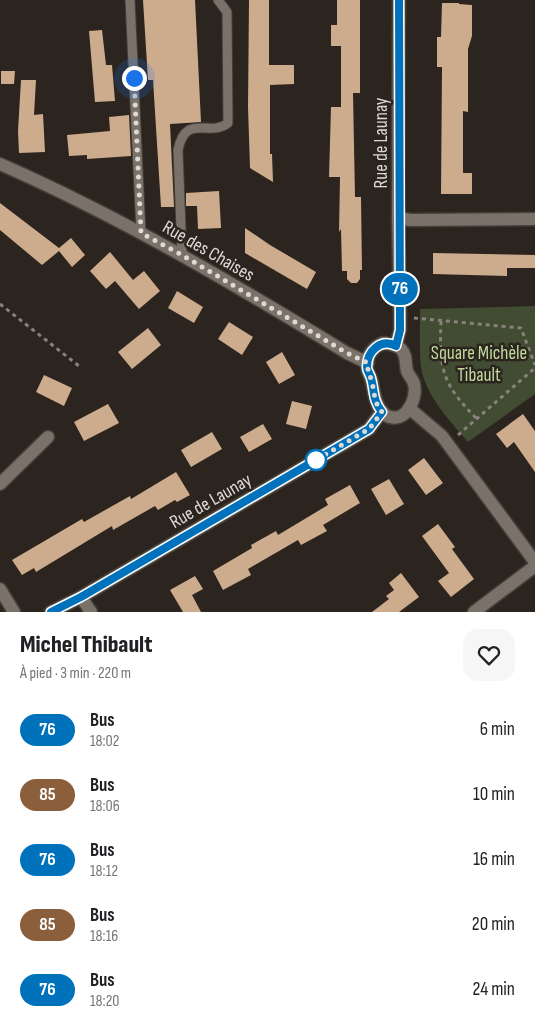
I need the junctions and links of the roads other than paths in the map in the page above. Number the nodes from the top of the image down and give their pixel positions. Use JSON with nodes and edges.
{"nodes":[{"id":1,"x":130,"y":0,"type":"edge"},
{"id":2,"x":218,"y":0,"type":"edge"},
{"id":3,"x":399,"y":0,"type":"edge"},
{"id":4,"x":0,"y":164,"type":"edge"},
{"id":5,"x":398,"y":218,"type":"junction"},
{"id":6,"x":535,"y":219,"type":"edge"},
{"id":7,"x":141,"y":233,"type":"junction"},
{"id":8,"x":182,"y":255,"type":"junction"},
{"id":9,"x":396,"y":346,"type":"junction"},
{"id":10,"x":368,"y":363,"type":"junction"},
{"id":11,"x":409,"y":408,"type":"junction"},
{"id":12,"x":382,"y":412,"type":"junction"},
{"id":13,"x":48,"y":436,"type":"dead end"},
{"id":14,"x":0,"y":484,"type":"edge"},
{"id":15,"x":535,"y":562,"type":"edge"},
{"id":16,"x":535,"y":566,"type":"edge"},
{"id":17,"x":0,"y":589,"type":"edge"},
{"id":18,"x":81,"y":597,"type":"junction"},
{"id":19,"x":14,"y":612,"type":"edge"},
{"id":20,"x":51,"y":612,"type":"edge"},
{"id":21,"x":91,"y":612,"type":"edge"},
{"id":22,"x":474,"y":612,"type":"edge"}],
"edges":[{"from":1,"to":7,"type":"lane"},
{"from":2,"to":8,"type":"lane"},
{"from":3,"to":5,"type":"street","name":"Rue de Launay"},
{"from":4,"to":7,"type":"street","name":"Rue des Chaises"},
{"from":5,"to":6,"type":"street"},
{"from":5,"to":9,"type":"street","name":"Rue de Launay"},
{"from":7,"to":8,"type":"street","name":"Rue des Chaises"},
{"from":8,"to":10,"type":"street","name":"Rue des Chaises"},
{"from":9,"to":10,"type":"street"},
{"from":9,"to":11,"type":"street"},
{"from":10,"to":12,"type":"street"},
{"from":11,"to":12,"type":"street"},
{"from":11,"to":15,"type":"street"},
{"from":12,"to":18,"type":"street","name":"Rue de Launay"},
{"from":13,"to":14,"type":"street"},
{"from":16,"to":22,"type":"street"},
{"from":17,"to":19,"type":"street"},
{"from":18,"to":20,"type":"street","name":"Rue de Launay"},
{"from":18,"to":21,"type":"street"}]}
